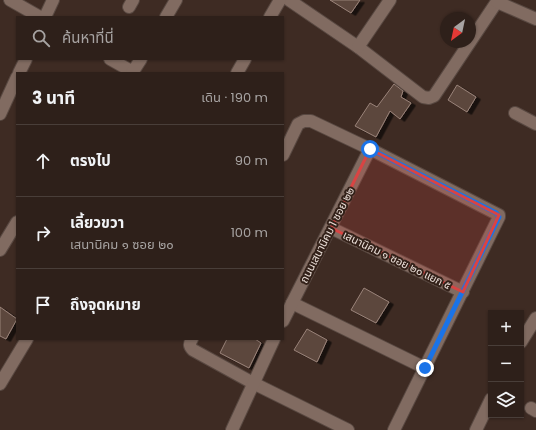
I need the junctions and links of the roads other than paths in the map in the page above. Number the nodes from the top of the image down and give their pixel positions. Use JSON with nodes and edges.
{"nodes":[{"id":1,"x":10,"y":0,"type":"edge"},
{"id":2,"x":53,"y":0,"type":"edge"},
{"id":3,"x":176,"y":0,"type":"edge"},
{"id":4,"x":280,"y":0,"type":"edge"},
{"id":5,"x":290,"y":0,"type":"edge"},
{"id":6,"x":390,"y":0,"type":"edge"},
{"id":7,"x":498,"y":1,"type":"edge"},
{"id":8,"x":38,"y":16,"type":"edge"},
{"id":9,"x":45,"y":16,"type":"edge"},
{"id":10,"x":167,"y":16,"type":"edge"},
{"id":11,"x":271,"y":16,"type":"edge"},
{"id":12,"x":536,"y":19,"type":"edge"},
{"id":13,"x":358,"y":47,"type":"junction"},
{"id":14,"x":26,"y":60,"type":"edge"},
{"id":15,"x":112,"y":60,"type":"edge"},
{"id":16,"x":140,"y":60,"type":"edge"},
{"id":17,"x":244,"y":60,"type":"edge"},
{"id":18,"x":20,"y":72,"type":"edge"},
{"id":19,"x":131,"y":72,"type":"edge"},
{"id":20,"x":134,"y":72,"type":"edge"},
{"id":21,"x":238,"y":72,"type":"edge"},
{"id":22,"x":16,"y":80,"type":"edge"},
{"id":23,"x":515,"y":113,"type":"dead end"},
{"id":24,"x":0,"y":114,"type":"edge"},
{"id":25,"x":536,"y":124,"type":"edge"},
{"id":26,"x":370,"y":149,"type":"junction"},
{"id":27,"x":284,"y":153,"type":"edge"},
{"id":28,"x":16,"y":224,"type":"edge"},
{"id":29,"x":331,"y":228,"type":"junction"},
{"id":30,"x":0,"y":250,"type":"edge"},
{"id":31,"x":463,"y":292,"type":"junction"},
{"id":32,"x":292,"y":303,"type":"junction"},
{"id":33,"x":536,"y":318,"type":"edge"},
{"id":34,"x":284,"y":319,"type":"edge"},
{"id":35,"x":524,"y":337,"type":"edge"},
{"id":36,"x":26,"y":340,"type":"edge"},
{"id":37,"x":274,"y":340,"type":"edge"},
{"id":38,"x":191,"y":341,"type":"edge"},
{"id":39,"x":425,"y":368,"type":"junction"},
{"id":40,"x":253,"y":383,"type":"junction"},
{"id":41,"x":0,"y":384,"type":"edge"},
{"id":42,"x":488,"y":405,"type":"edge"},
{"id":43,"x":232,"y":430,"type":"edge"},
{"id":44,"x":348,"y":430,"type":"edge"},
{"id":45,"x":394,"y":430,"type":"edge"},
{"id":46,"x":476,"y":430,"type":"edge"}],
"edges":[{"from":1,"to":8,"type":"street"},
{"from":2,"to":9,"type":"street"},
{"from":3,"to":10,"type":"street"},
{"from":4,"to":11,"type":"street"},
{"from":5,"to":13,"type":"street"},
{"from":6,"to":13,"type":"street"},
{"from":7,"to":12,"type":"street"},
{"from":7,"to":13,"type":"street"},
{"from":14,"to":18,"type":"street"},
{"from":15,"to":19,"type":"street"},
{"from":16,"to":20,"type":"street"},
{"from":17,"to":21,"type":"street"},
{"from":22,"to":24,"type":"street"},
{"from":23,"to":25,"type":"street"},
{"from":26,"to":27,"type":"street"},
{"from":26,"to":29,"type":"street","name":"ถนนเสนานิคม 1 ซอย ๒๒"},
{"from":26,"to":31,"type":"street"},
{"from":28,"to":30,"type":"street"},
{"from":29,"to":31,"type":"street","name":"เสนานิคม ๑ ซอย ๒๐ แยก ๕"},
{"from":29,"to":32,"type":"street","name":"ถนนเสนานิคม 1 ซอย ๒๒"},
{"from":31,"to":39,"type":"street"},
{"from":32,"to":34,"type":"street","name":"ถนนเสนานิคม 1 ซอย ๒๒"},
{"from":32,"to":39,"type":"street"},
{"from":33,"to":35,"type":"street"},
{"from":36,"to":41,"type":"street"},
{"from":37,"to":40,"type":"street"},
{"from":38,"to":40,"type":"street"},
{"from":39,"to":45,"type":"street"},
{"from":40,"to":43,"type":"street"},
{"from":40,"to":44,"type":"street"},
{"from":42,"to":46,"type":"street"}]}
